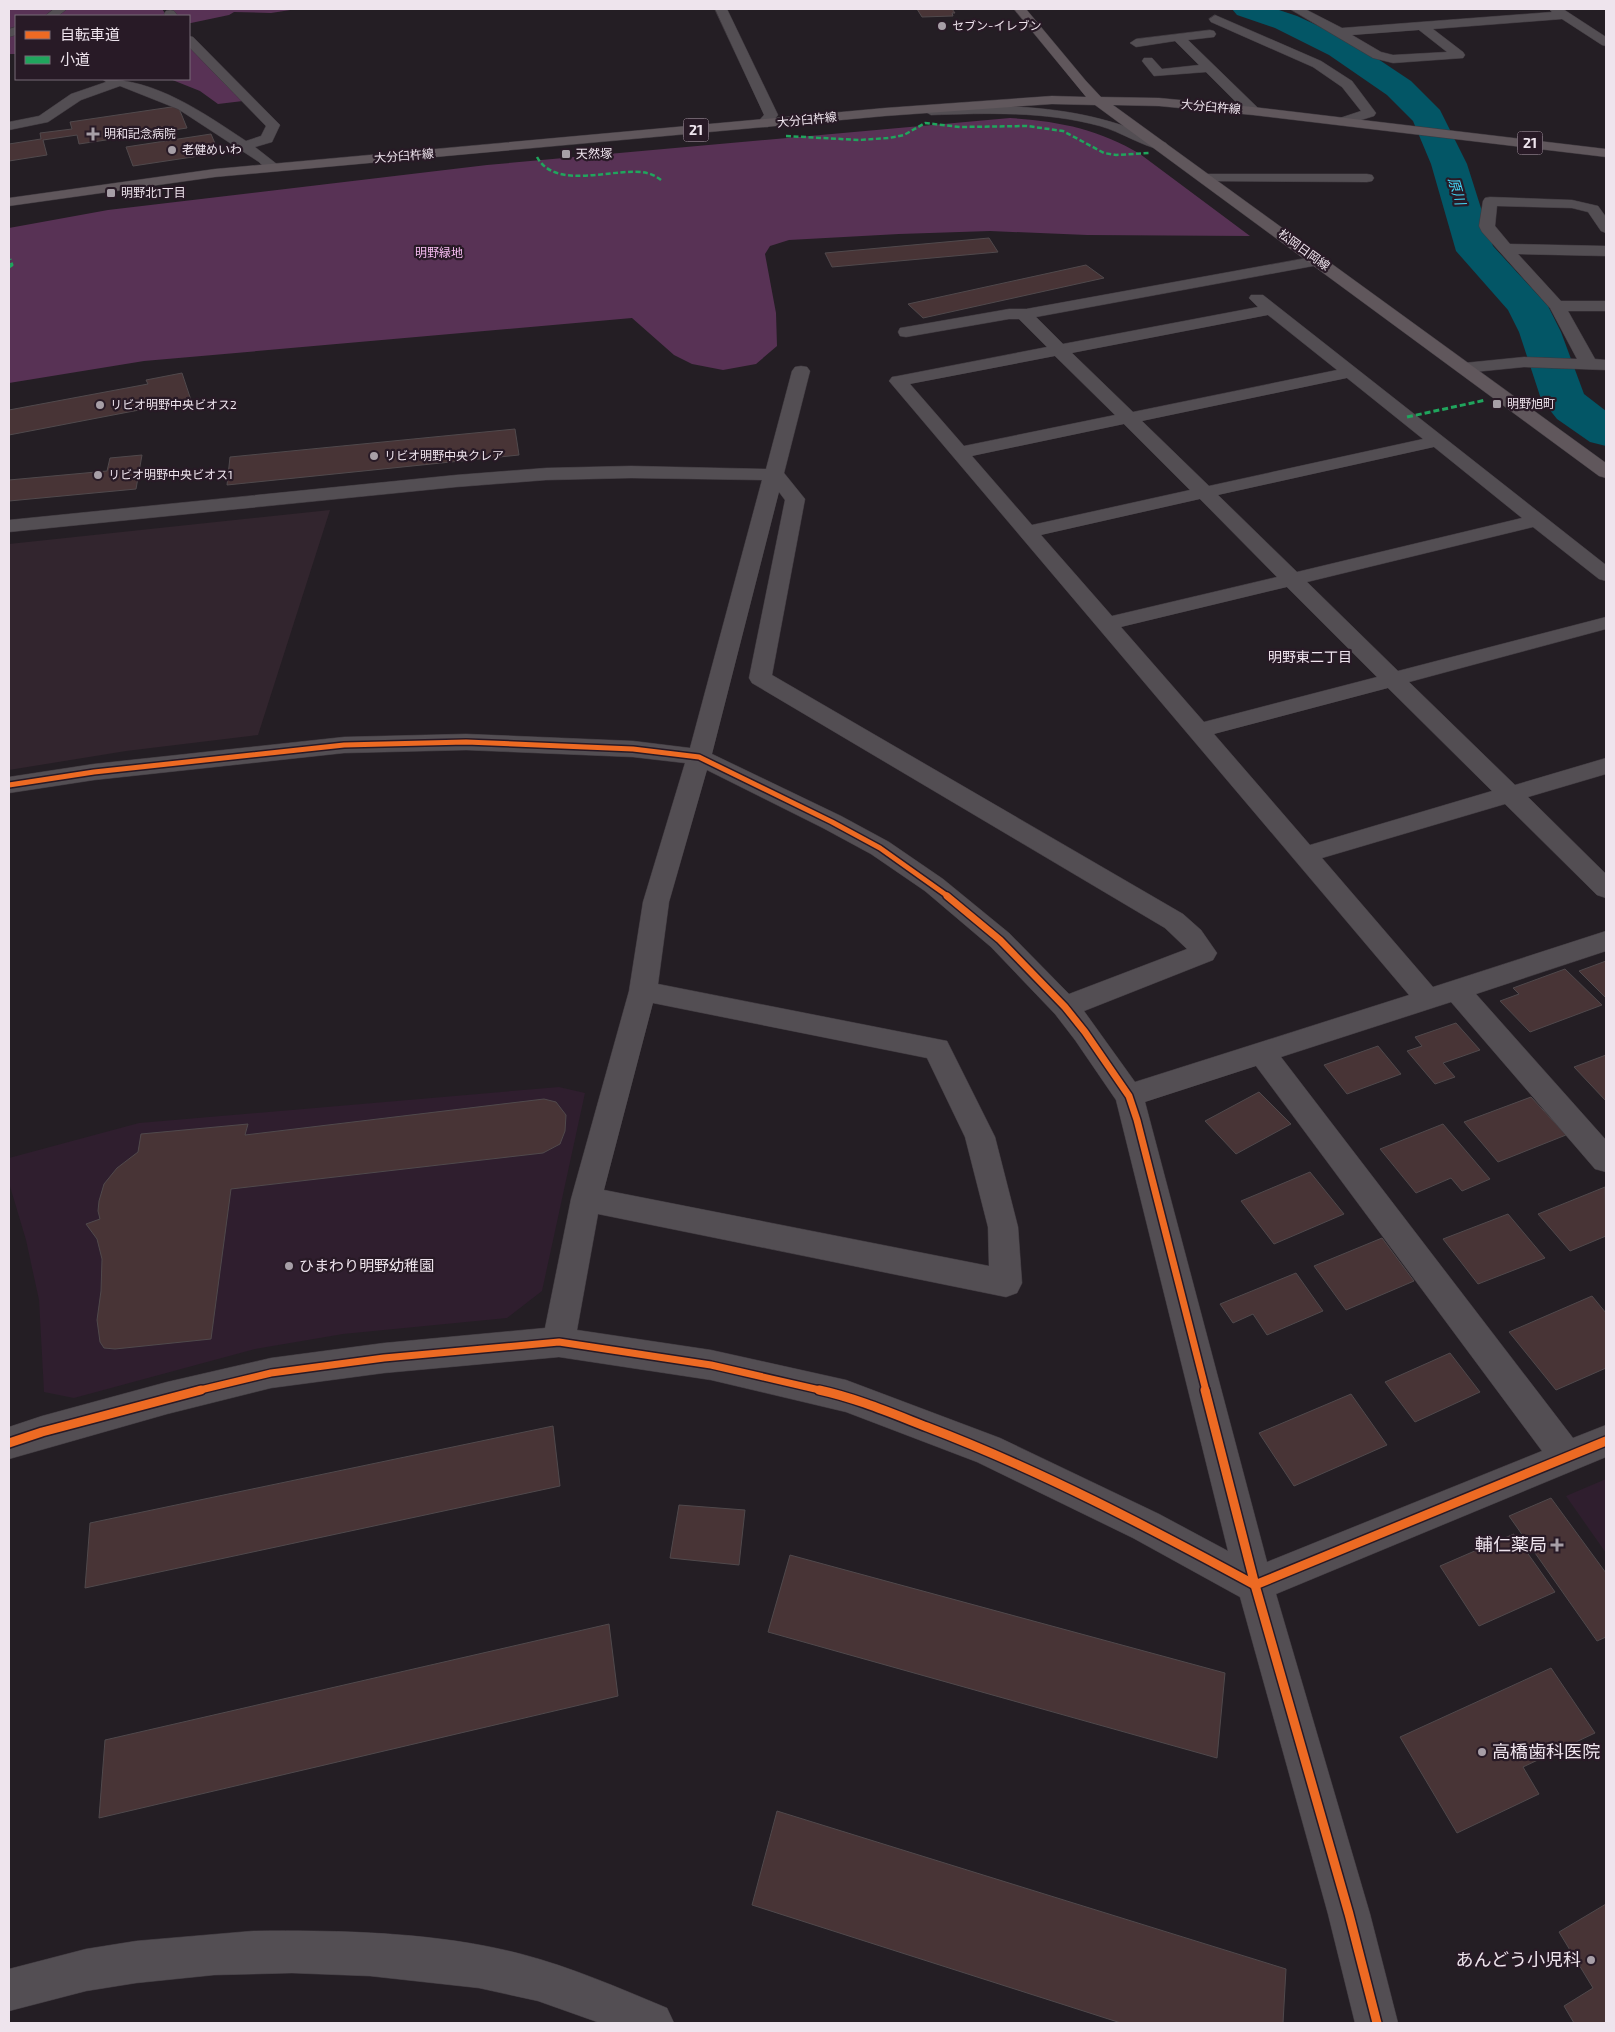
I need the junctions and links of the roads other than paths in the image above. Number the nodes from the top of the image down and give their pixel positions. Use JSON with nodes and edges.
{"nodes":[{"id":1,"x":721,"y":9,"type":"edge"},
{"id":2,"x":1020,"y":9,"type":"edge"},
{"id":3,"x":1296,"y":9,"type":"edge"},
{"id":4,"x":1560,"y":12,"type":"edge"},
{"id":5,"x":1215,"y":19,"type":"dead end"},
{"id":6,"x":1422,"y":26,"type":"junction"},
{"id":7,"x":1339,"y":32,"type":"junction"},
{"id":8,"x":1210,"y":34,"type":"dead end"},
{"id":9,"x":1178,"y":37,"type":"junction"},
{"id":10,"x":1604,"y":39,"type":"edge"},
{"id":11,"x":190,"y":41,"type":"edge"},
{"id":12,"x":1136,"y":42,"type":"dead end"},
{"id":13,"x":1148,"y":60,"type":"dead end"},
{"id":14,"x":1208,"y":68,"type":"junction"},
{"id":15,"x":113,"y":81,"type":"edge"},
{"id":16,"x":1098,"y":100,"type":"junction"},
{"id":17,"x":1253,"y":111,"type":"junction"},
{"id":18,"x":885,"y":112,"type":"junction"},
{"id":19,"x":1345,"y":121,"type":"junction"},
{"id":20,"x":763,"y":124,"type":"junction"},
{"id":21,"x":9,"y":126,"type":"edge"},
{"id":22,"x":243,"y":146,"type":"junction"},
{"id":23,"x":1161,"y":146,"type":"junction"},
{"id":24,"x":1606,"y":153,"type":"edge"},
{"id":25,"x":273,"y":168,"type":"junction"},
{"id":26,"x":1204,"y":178,"type":"junction"},
{"id":27,"x":1367,"y":178,"type":"dead end"},
{"id":28,"x":9,"y":202,"type":"edge"},
{"id":29,"x":1606,"y":228,"type":"edge"},
{"id":30,"x":1506,"y":249,"type":"junction"},
{"id":31,"x":1606,"y":251,"type":"edge"},
{"id":32,"x":1318,"y":261,"type":"junction"},
{"id":33,"x":1230,"y":276,"type":"junction"},
{"id":34,"x":1557,"y":306,"type":"junction"},
{"id":35,"x":1606,"y":306,"type":"edge"},
{"id":36,"x":1271,"y":309,"type":"junction"},
{"id":37,"x":1026,"y":314,"type":"junction"},
{"id":38,"x":906,"y":332,"type":"dead end"},
{"id":39,"x":1058,"y":350,"type":"junction"},
{"id":40,"x":1593,"y":365,"type":"edge"},
{"id":41,"x":1464,"y":368,"type":"junction"},
{"id":42,"x":801,"y":371,"type":"dead end"},
{"id":43,"x":1351,"y":372,"type":"junction"},
{"id":44,"x":1127,"y":418,"type":"junction"},
{"id":45,"x":1437,"y":441,"type":"junction"},
{"id":46,"x":959,"y":453,"type":"junction"},
{"id":47,"x":1606,"y":472,"type":"edge"},
{"id":48,"x":775,"y":475,"type":"junction"},
{"id":49,"x":1203,"y":493,"type":"junction"},
{"id":50,"x":1537,"y":520,"type":"junction"},
{"id":51,"x":9,"y":526,"type":"edge"},
{"id":52,"x":1027,"y":532,"type":"junction"},
{"id":53,"x":1606,"y":575,"type":"edge"},
{"id":54,"x":1291,"y":579,"type":"junction"},
{"id":55,"x":1606,"y":623,"type":"edge"},
{"id":56,"x":1106,"y":624,"type":"junction"},
{"id":57,"x":1393,"y":679,"type":"junction"},
{"id":58,"x":1198,"y":731,"type":"junction"},
{"id":59,"x":699,"y":757,"type":"junction"},
{"id":60,"x":1606,"y":766,"type":"edge"},
{"id":61,"x":9,"y":785,"type":"edge"},
{"id":62,"x":1510,"y":795,"type":"junction"},
{"id":63,"x":1304,"y":855,"type":"junction"},
{"id":64,"x":1606,"y":889,"type":"edge"},
{"id":65,"x":1606,"y":941,"type":"edge"},
{"id":66,"x":1457,"y":990,"type":"junction"},
{"id":67,"x":643,"y":991,"type":"junction"},
{"id":68,"x":1428,"y":999,"type":"junction"},
{"id":69,"x":1065,"y":1007,"type":"junction"},
{"id":70,"x":1262,"y":1053,"type":"junction"},
{"id":71,"x":1129,"y":1096,"type":"junction"},
{"id":72,"x":1606,"y":1160,"type":"edge"},
{"id":73,"x":586,"y":1199,"type":"junction"},
{"id":74,"x":559,"y":1342,"type":"junction"},
{"id":75,"x":1606,"y":1441,"type":"edge"},
{"id":76,"x":9,"y":1443,"type":"edge"},
{"id":77,"x":1567,"y":1457,"type":"junction"},
{"id":78,"x":1255,"y":1585,"type":"junction"},
{"id":79,"x":9,"y":1990,"type":"edge"},
{"id":80,"x":652,"y":2023,"type":"edge"},
{"id":81,"x":1377,"y":2023,"type":"edge"}],
"edges":[{"from":1,"to":20,"type":"street"},
{"from":2,"to":16,"type":"main road","name":"松岡日岡線"},
{"from":3,"to":7,"type":"street"},
{"from":4,"to":6,"type":"street"},
{"from":4,"to":10,"type":"street"},
{"from":5,"to":19,"type":"street"},
{"from":6,"to":7,"type":"street"},
{"from":6,"to":7,"type":"street"},
{"from":8,"to":9,"type":"street"},
{"from":9,"to":12,"type":"street"},
{"from":9,"to":14,"type":"street"},
{"from":11,"to":22,"type":"street"},
{"from":13,"to":14,"type":"street"},
{"from":14,"to":17,"type":"street"},
{"from":15,"to":21,"type":"street"},
{"from":15,"to":22,"type":"street"},
{"from":16,"to":17,"type":"main road","name":"大分臼杵線","number":"21"},
{"from":16,"to":18,"type":"main road","name":"大分臼杵線","number":"21"},
{"from":16,"to":23,"type":"main road","name":"松岡日岡線"},
{"from":17,"to":19,"type":"main road","name":"大分臼杵線","number":"21"},
{"from":18,"to":20,"type":"main road","name":"大分臼杵線","number":"21"},
{"from":18,"to":23,"type":"street"},
{"from":19,"to":24,"type":"main road","name":"大分臼杵線","number":"21"},
{"from":20,"to":25,"type":"main road","name":"大分臼杵線","number":"21"},
{"from":22,"to":25,"type":"street"},
{"from":23,"to":26,"type":"main road","name":"松岡日岡線"},
{"from":25,"to":28,"type":"main road","name":"大分臼杵線","number":"21"},
{"from":26,"to":27,"type":"street"},
{"from":26,"to":32,"type":"main road","name":"松岡日岡線"},
{"from":29,"to":30,"type":"street"},
{"from":30,"to":31,"type":"street"},
{"from":30,"to":34,"type":"street"},
{"from":32,"to":33,"type":"street"},
{"from":32,"to":41,"type":"main road","name":"松岡日岡線"},
{"from":33,"to":36,"type":"street"},
{"from":33,"to":37,"type":"street"},
{"from":34,"to":35,"type":"street"},
{"from":34,"to":40,"type":"street"},
{"from":36,"to":39,"type":"street"},
{"from":36,"to":43,"type":"street"},
{"from":37,"to":38,"type":"street"},
{"from":37,"to":39,"type":"street"},
{"from":39,"to":44,"type":"street"},
{"from":39,"to":46,"type":"street"},
{"from":40,"to":41,"type":"street"},
{"from":41,"to":47,"type":"main road","name":"松岡日岡線"},
{"from":42,"to":48,"type":"street"},
{"from":43,"to":44,"type":"street"},
{"from":43,"to":45,"type":"street"},
{"from":44,"to":46,"type":"street"},
{"from":44,"to":49,"type":"street"},
{"from":45,"to":49,"type":"street"},
{"from":45,"to":50,"type":"street"},
{"from":46,"to":52,"type":"street"},
{"from":48,"to":51,"type":"street"},
{"from":48,"to":59,"type":"street"},
{"from":48,"to":69,"type":"street"},
{"from":49,"to":52,"type":"street"},
{"from":49,"to":54,"type":"street"},
{"from":50,"to":53,"type":"street"},
{"from":50,"to":54,"type":"street"},
{"from":52,"to":56,"type":"street"},
{"from":54,"to":56,"type":"street"},
{"from":54,"to":57,"type":"street"},
{"from":55,"to":57,"type":"street"},
{"from":56,"to":58,"type":"street"},
{"from":57,"to":58,"type":"street"},
{"from":57,"to":62,"type":"street"},
{"from":58,"to":63,"type":"street"},
{"from":59,"to":61,"type":"street"},
{"from":59,"to":67,"type":"street"},
{"from":59,"to":69,"type":"street"},
{"from":60,"to":62,"type":"street"},
{"from":62,"to":63,"type":"street"},
{"from":62,"to":64,"type":"street"},
{"from":63,"to":68,"type":"street"},
{"from":65,"to":66,"type":"street"},
{"from":66,"to":68,"type":"street"},
{"from":66,"to":72,"type":"street"},
{"from":67,"to":73,"type":"street"},
{"from":67,"to":73,"type":"street"},
{"from":68,"to":70,"type":"street"},
{"from":69,"to":71,"type":"street"},
{"from":70,"to":71,"type":"street"},
{"from":70,"to":77,"type":"street"},
{"from":71,"to":78,"type":"street"},
{"from":73,"to":74,"type":"street"},
{"from":74,"to":76,"type":"street"},
{"from":74,"to":78,"type":"street"},
{"from":75,"to":77,"type":"street"},
{"from":77,"to":78,"type":"street"},
{"from":78,"to":81,"type":"street"},
{"from":79,"to":80,"type":"street"}]}
